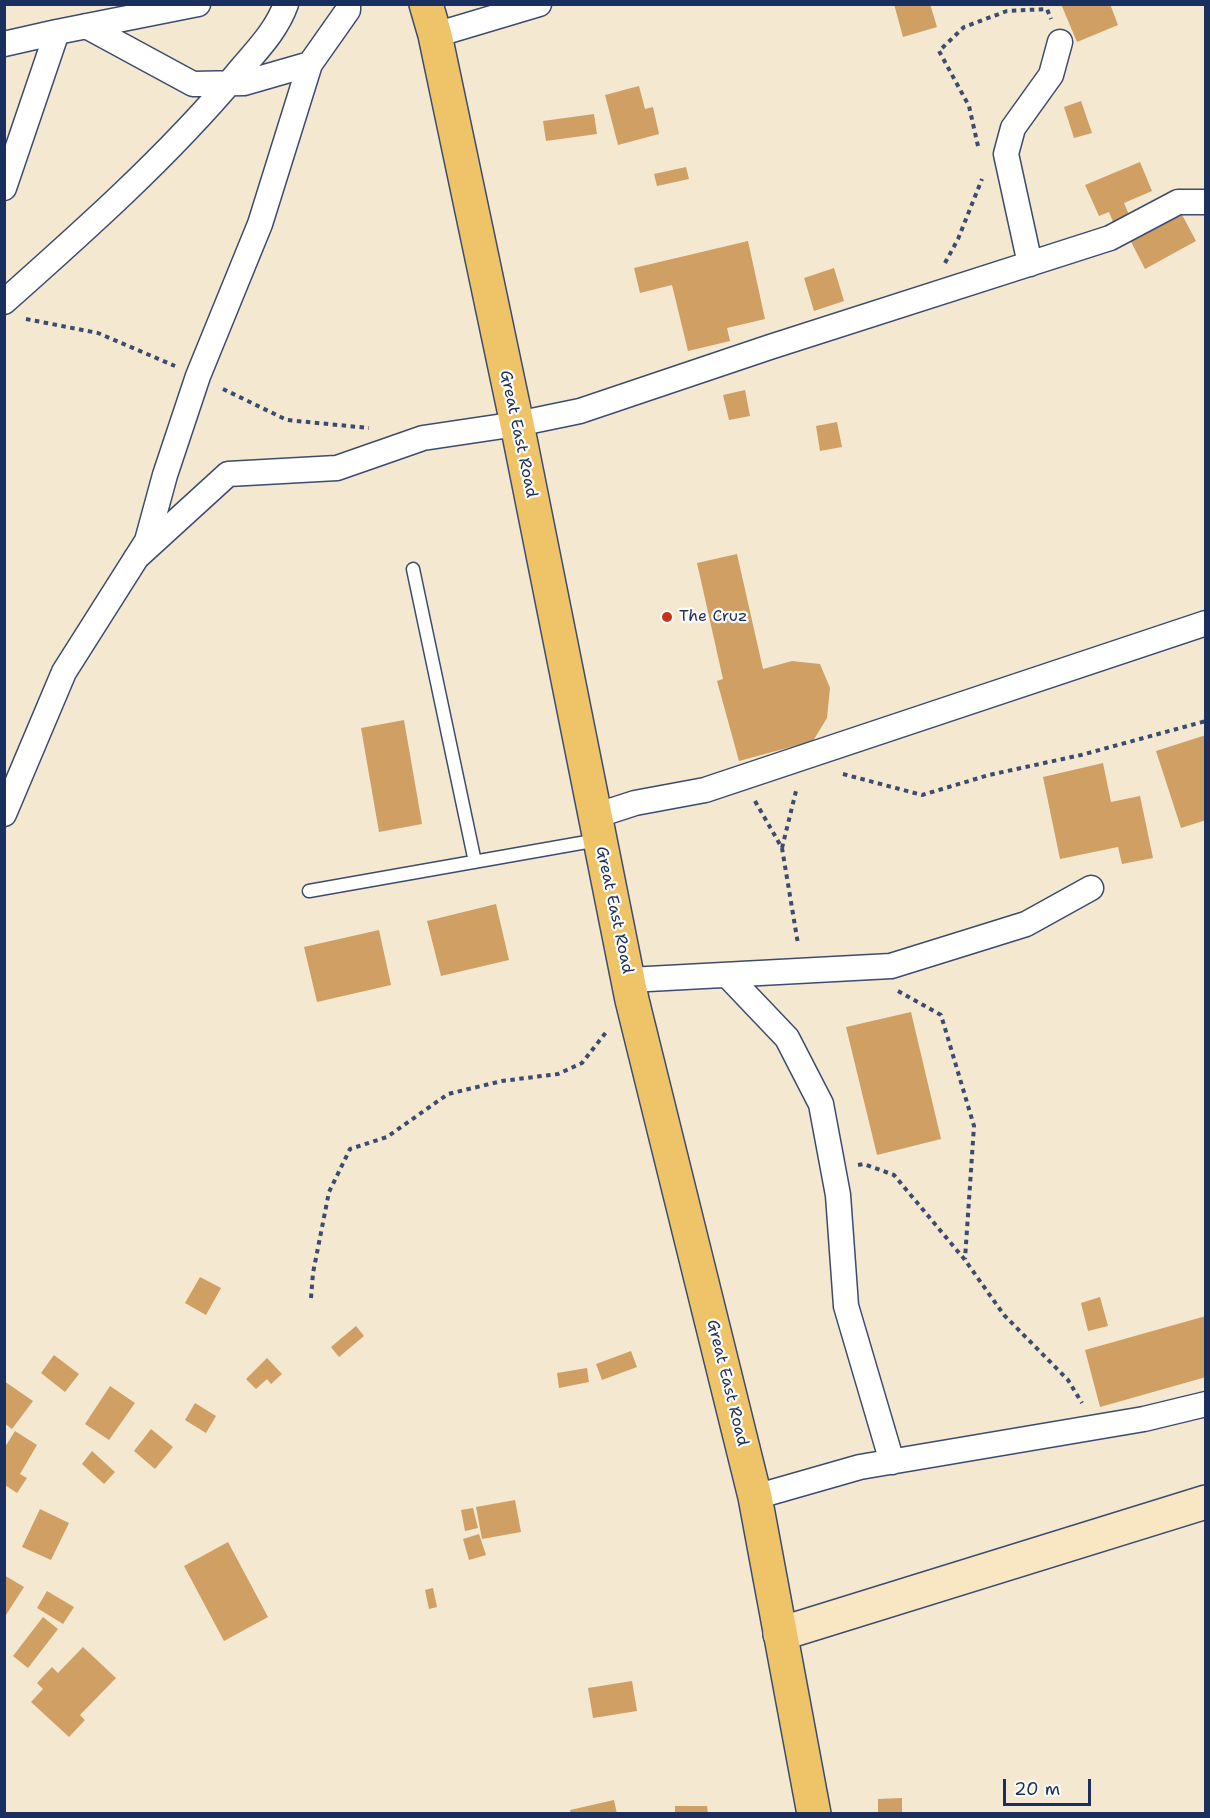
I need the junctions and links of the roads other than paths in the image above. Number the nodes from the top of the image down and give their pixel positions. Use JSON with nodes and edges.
{"nodes":[{"id":1,"x":198,"y":4,"type":"edge"},
{"id":2,"x":286,"y":4,"type":"edge"},
{"id":3,"x":348,"y":4,"type":"edge"},
{"id":4,"x":426,"y":4,"type":"edge"},
{"id":5,"x":539,"y":4,"type":"edge"},
{"id":6,"x":86,"y":26,"type":"junction"},
{"id":7,"x":57,"y":32,"type":"junction"},
{"id":8,"x":435,"y":35,"type":"junction"},
{"id":9,"x":1060,"y":42,"type":"road end"},
{"id":10,"x":4,"y":44,"type":"edge"},
{"id":11,"x":310,"y":64,"type":"junction"},
{"id":12,"x":229,"y":83,"type":"junction"},
{"id":13,"x":4,"y":188,"type":"edge"},
{"id":14,"x":1206,"y":202,"type":"edge"},
{"id":15,"x":1030,"y":264,"type":"junction"},
{"id":16,"x":4,"y":302,"type":"edge"},
{"id":17,"x":517,"y":424,"type":"junction"},
{"id":18,"x":136,"y":558,"type":"junction"},
{"id":19,"x":413,"y":569,"type":"dead end"},
{"id":20,"x":1206,"y":623,"type":"edge"},
{"id":21,"x":4,"y":814,"type":"edge"},
{"id":22,"x":597,"y":828,"type":"junction"},
{"id":23,"x":475,"y":862,"type":"junction"},
{"id":24,"x":1091,"y":888,"type":"dead end"},
{"id":25,"x":309,"y":891,"type":"dead end"},
{"id":26,"x":727,"y":975,"type":"junction"},
{"id":27,"x":630,"y":990,"type":"junction"},
{"id":28,"x":1206,"y":1404,"type":"edge"},
{"id":29,"x":892,"y":1462,"type":"junction"},
{"id":30,"x":755,"y":1497,"type":"junction"},
{"id":31,"x":1206,"y":1502,"type":"edge"},
{"id":32,"x":780,"y":1634,"type":"junction"},
{"id":33,"x":814,"y":1814,"type":"edge"}],
"edges":[{"from":1,"to":6,"type":"street"},
{"from":2,"to":12,"type":"street"},
{"from":3,"to":11,"type":"street"},
{"from":4,"to":8,"type":"highway","name":"Great East Road"},
{"from":5,"to":8,"type":"street"},
{"from":6,"to":7,"type":"street"},
{"from":6,"to":12,"type":"street"},
{"from":7,"to":10,"type":"street"},
{"from":7,"to":13,"type":"street"},
{"from":8,"to":17,"type":"highway","name":"Great East Road"},
{"from":9,"to":15,"type":"street"},
{"from":11,"to":12,"type":"street"},
{"from":11,"to":18,"type":"street"},
{"from":12,"to":16,"type":"street"},
{"from":14,"to":15,"type":"street"},
{"from":15,"to":17,"type":"street"},
{"from":17,"to":18,"type":"street"},
{"from":17,"to":22,"type":"highway","name":"Great East Road"},
{"from":18,"to":21,"type":"street"},
{"from":19,"to":23,"type":"lane"},
{"from":20,"to":22,"type":"street"},
{"from":22,"to":23,"type":"lane"},
{"from":22,"to":27,"type":"highway","name":"Great East Road"},
{"from":23,"to":25,"type":"lane"},
{"from":24,"to":26,"type":"street"},
{"from":26,"to":27,"type":"street"},
{"from":26,"to":29,"type":"street"},
{"from":27,"to":30,"type":"highway","name":"Great East Road"},
{"from":28,"to":29,"type":"street"},
{"from":29,"to":30,"type":"street"},
{"from":30,"to":32,"type":"highway","name":"Great East Road"},
{"from":31,"to":32,"type":"main road"},
{"from":32,"to":33,"type":"highway","name":"Great East Road"}]}
